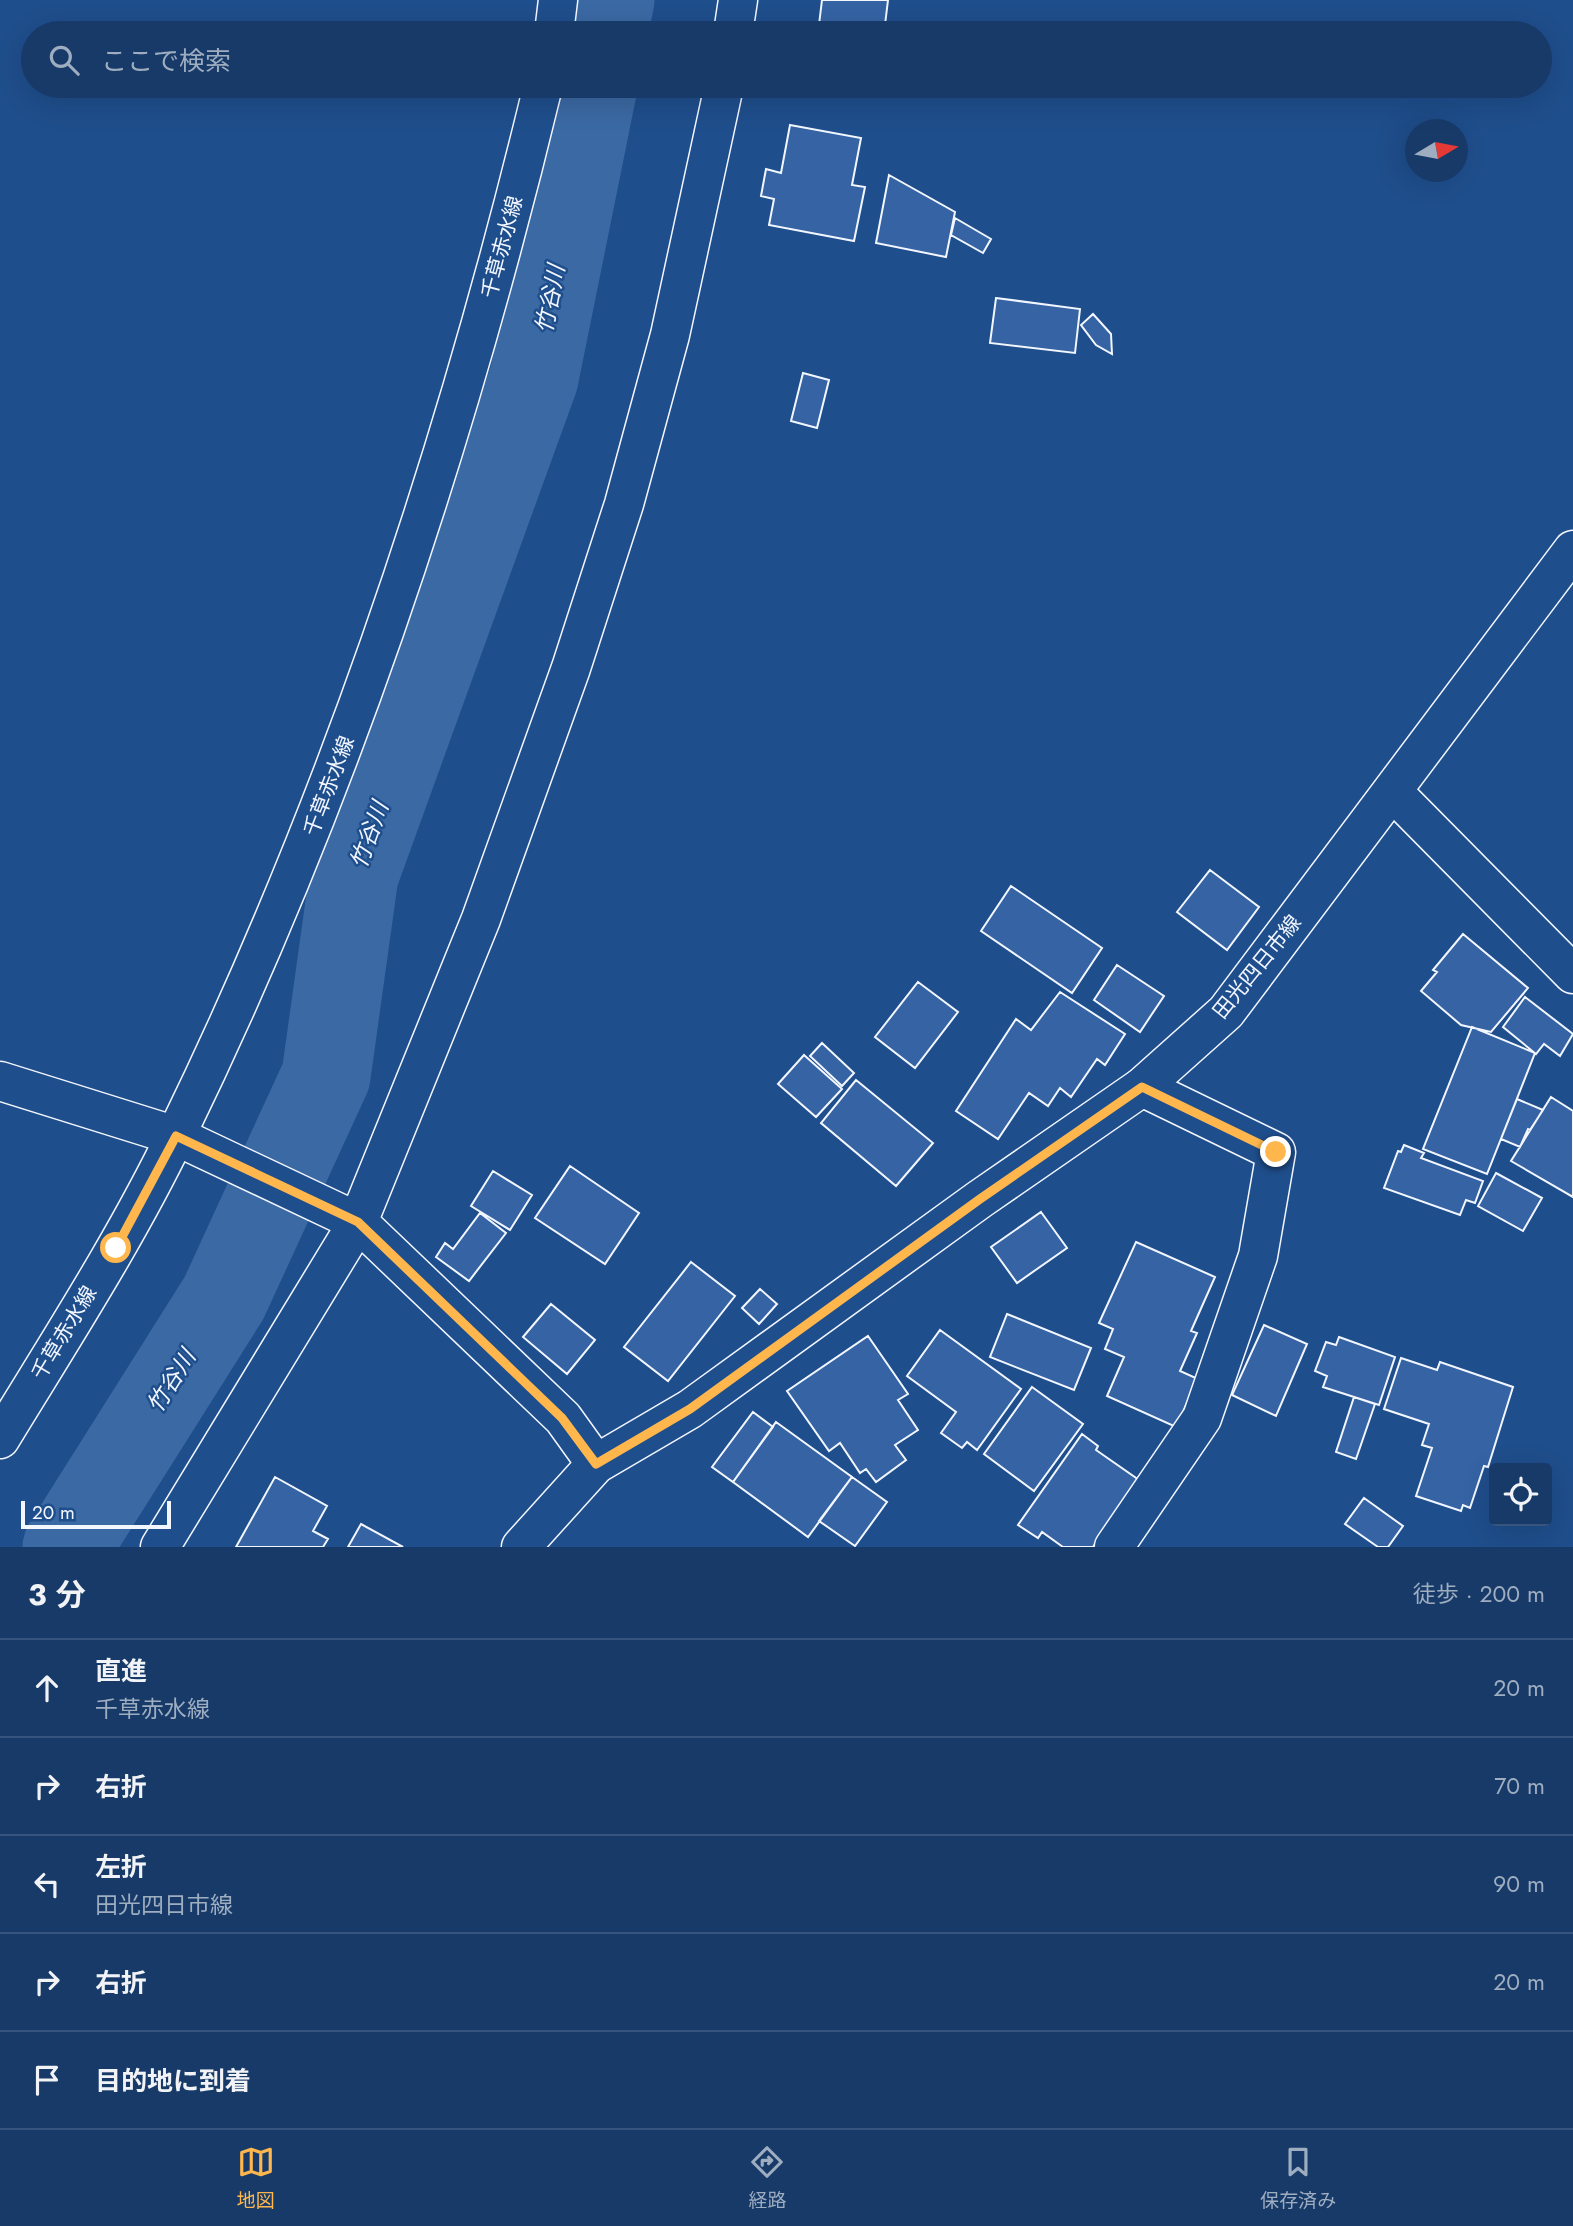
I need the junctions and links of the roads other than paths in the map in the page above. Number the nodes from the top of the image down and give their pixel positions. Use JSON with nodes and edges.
{"nodes":[{"id":1,"x":558,"y":0,"type":"edge"},
{"id":2,"x":738,"y":0,"type":"edge"},
{"id":3,"x":555,"y":21,"type":"edge"},
{"id":4,"x":735,"y":21,"type":"edge"},
{"id":5,"x":540,"y":98,"type":"edge"},
{"id":6,"x":721,"y":98,"type":"edge"},
{"id":7,"x":1573,"y":550,"type":"edge"},
{"id":8,"x":1393,"y":792,"type":"junction"},
{"id":9,"x":1573,"y":974,"type":"edge"},
{"id":10,"x":0,"y":1081,"type":"edge"},
{"id":11,"x":1142,"y":1087,"type":"junction"},
{"id":12,"x":192,"y":1143,"type":"junction"},
{"id":13,"x":358,"y":1222,"type":"junction"},
{"id":14,"x":0,"y":1439,"type":"edge"},
{"id":15,"x":596,"y":1464,"type":"junction"},
{"id":16,"x":160,"y":1547,"type":"edge"},
{"id":17,"x":521,"y":1547,"type":"edge"},
{"id":18,"x":1114,"y":1547,"type":"edge"}],
"edges":[{"from":1,"to":3,"type":"street"},
{"from":2,"to":4,"type":"street"},
{"from":5,"to":12,"type":"street","name":"千草赤水線"},
{"from":6,"to":13,"type":"street"},
{"from":7,"to":8,"type":"street","name":"田光四日市線"},
{"from":8,"to":9,"type":"street"},
{"from":8,"to":11,"type":"street","name":"田光四日市線"},
{"from":10,"to":12,"type":"street"},
{"from":11,"to":15,"type":"street","name":"田光四日市線"},
{"from":11,"to":18,"type":"street"},
{"from":12,"to":13,"type":"street"},
{"from":12,"to":14,"type":"street","name":"千草赤水線"},
{"from":13,"to":15,"type":"street"},
{"from":13,"to":16,"type":"street"},
{"from":15,"to":17,"type":"street","name":"田光四日市線"}]}
